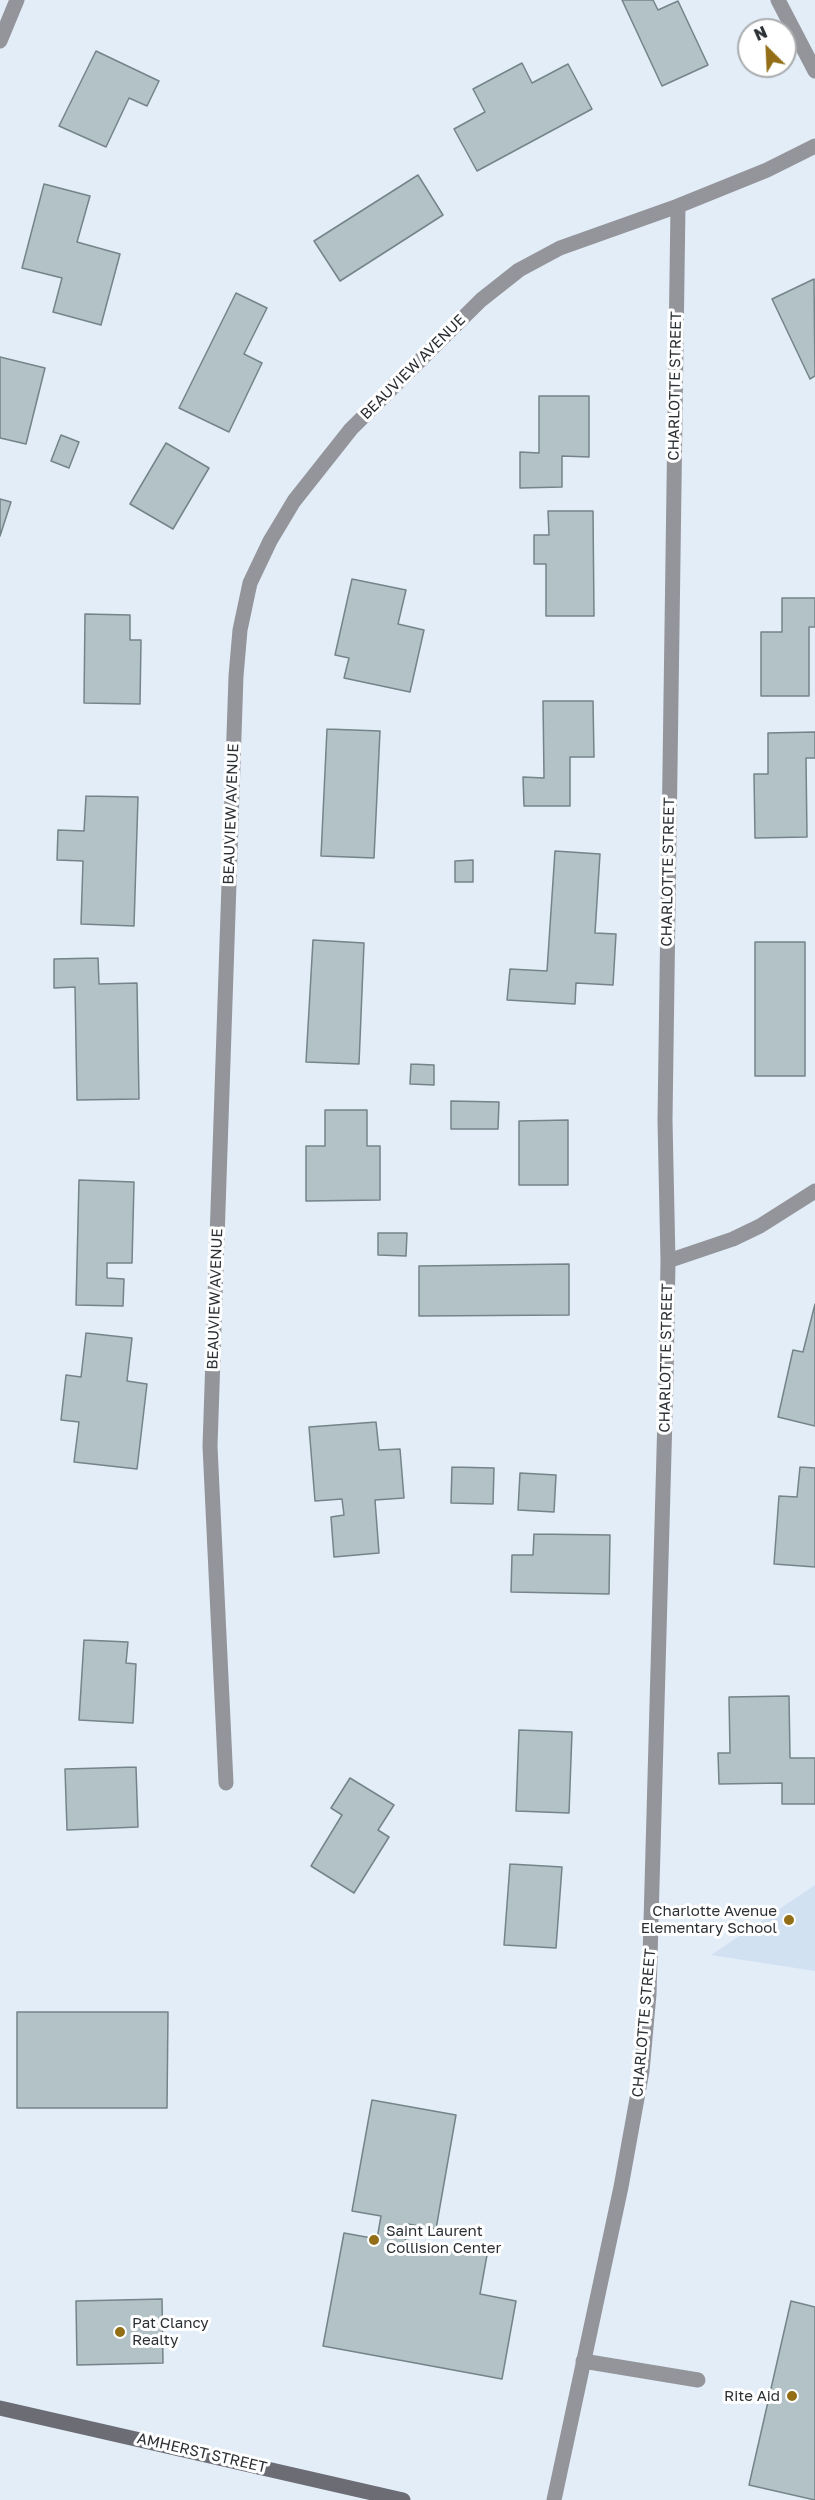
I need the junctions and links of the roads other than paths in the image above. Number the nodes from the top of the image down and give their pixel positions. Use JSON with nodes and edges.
{"nodes":[{"id":1,"x":17,"y":0,"type":"edge"},
{"id":2,"x":778,"y":0,"type":"edge"},
{"id":3,"x":0,"y":42,"type":"edge"},
{"id":4,"x":815,"y":71,"type":"edge"},
{"id":5,"x":815,"y":146,"type":"edge"},
{"id":6,"x":678,"y":206,"type":"junction"},
{"id":7,"x":815,"y":1191,"type":"edge"},
{"id":8,"x":668,"y":1261,"type":"junction"},
{"id":9,"x":226,"y":1783,"type":"dead end"},
{"id":10,"x":583,"y":2361,"type":"junction"},
{"id":11,"x":698,"y":2380,"type":"dead end"},
{"id":12,"x":1,"y":2412,"type":"edge"},
{"id":13,"x":403,"y":2500,"type":"edge"},
{"id":14,"x":554,"y":2500,"type":"edge"}],
"edges":[{"from":1,"to":3,"type":"street"},
{"from":2,"to":4,"type":"street"},
{"from":5,"to":6,"type":"street","name":"BEAUVIEW AVENUE"},
{"from":6,"to":8,"type":"street","name":"CHARLOTTE STREET"},
{"from":6,"to":9,"type":"street","name":"BEAUVIEW AVENUE"},
{"from":7,"to":8,"type":"street"},
{"from":8,"to":10,"type":"street","name":"CHARLOTTE STREET"},
{"from":10,"to":11,"type":"street"},
{"from":10,"to":14,"type":"street","name":"CHARLOTTE STREET"},
{"from":12,"to":13,"type":"main road","name":"AMHERST STREET"}]}
